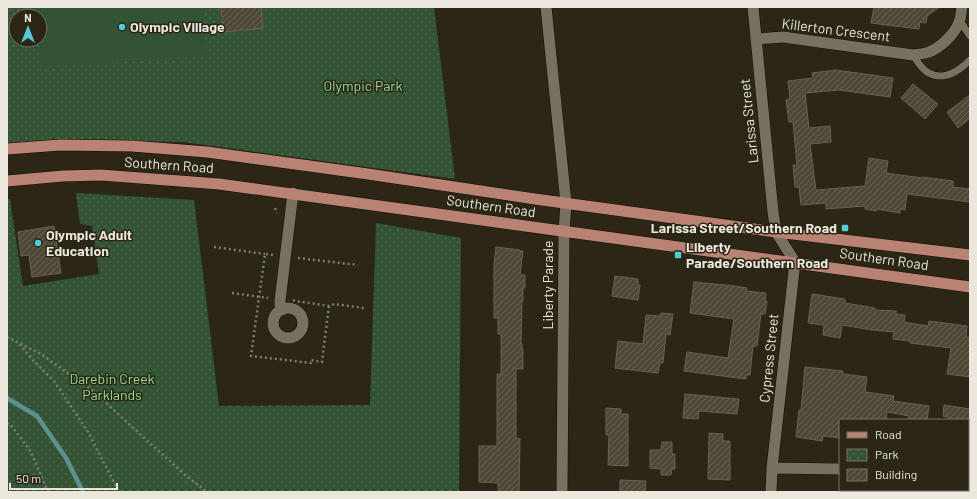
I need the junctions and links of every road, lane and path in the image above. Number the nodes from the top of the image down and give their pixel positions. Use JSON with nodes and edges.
{"nodes":[{"id":1,"x":546,"y":7,"type":"edge"},
{"id":2,"x":753,"y":7,"type":"edge"},
{"id":3,"x":962,"y":7,"type":"edge"},
{"id":4,"x":960,"y":21,"type":"junction"},
{"id":5,"x":970,"y":36,"type":"edge"},
{"id":6,"x":756,"y":39,"type":"junction"},
{"id":7,"x":913,"y":55,"type":"junction"},
{"id":8,"x":970,"y":60,"type":"edge"},
{"id":9,"x":7,"y":148,"type":"edge"},
{"id":10,"x":7,"y":181,"type":"edge"},
{"id":11,"x":293,"y":193,"type":"junction"},
{"id":12,"x":566,"y":203,"type":"junction"},
{"id":13,"x":276,"y":208,"type":"dead end"},
{"id":14,"x":279,"y":218,"type":"dead end"},
{"id":15,"x":564,"y":231,"type":"junction"},
{"id":16,"x":776,"y":232,"type":"junction"},
{"id":17,"x":214,"y":247,"type":"dead end"},
{"id":18,"x":265,"y":254,"type":"junction"},
{"id":19,"x":275,"y":255,"type":"dead end"},
{"id":20,"x":970,"y":255,"type":"edge"},
{"id":21,"x":293,"y":257,"type":"dead end"},
{"id":22,"x":795,"y":262,"type":"junction"},
{"id":23,"x":358,"y":265,"type":"dead end"},
{"id":24,"x":970,"y":287,"type":"edge"},
{"id":25,"x":232,"y":293,"type":"dead end"},
{"id":26,"x":258,"y":296,"type":"junction"},
{"id":27,"x":281,"y":304,"type":"junction"},
{"id":28,"x":329,"y":306,"type":"junction"},
{"id":29,"x":364,"y":308,"type":"dead end"},
{"id":30,"x":7,"y":337,"type":"edge"},
{"id":31,"x":19,"y":342,"type":"junction"},
{"id":32,"x":7,"y":423,"type":"edge"},
{"id":33,"x":772,"y":468,"type":"junction"},
{"id":34,"x":839,"y":469,"type":"edge"},
{"id":35,"x":48,"y":492,"type":"edge"},
{"id":36,"x":119,"y":492,"type":"edge"},
{"id":37,"x":207,"y":492,"type":"edge"},
{"id":38,"x":562,"y":492,"type":"edge"},
{"id":39,"x":770,"y":492,"type":"edge"}],
"edges":[{"from":1,"to":12,"type":"street","name":"Liberty Parade"},
{"from":2,"to":6,"type":"street","name":"Larissa Street"},
{"from":3,"to":4,"type":"street","name":"Killerton Crescent"},
{"from":4,"to":5,"type":"lane"},
{"from":4,"to":7,"type":"street","name":"Killerton Crescent"},
{"from":6,"to":7,"type":"street","name":"Killerton Crescent"},
{"from":6,"to":16,"type":"street","name":"Larissa Street"},
{"from":7,"to":8,"type":"lane"},
{"from":9,"to":12,"type":"main road","name":"Southern Road"},
{"from":10,"to":11,"type":"main road","name":"Southern Road"},
{"from":11,"to":15,"type":"main road","name":"Southern Road"},
{"from":11,"to":27,"type":"street"},
{"from":12,"to":15,"type":"street","name":"Liberty Parade"},
{"from":12,"to":16,"type":"main road","name":"Southern Road"},
{"from":13,"to":14,"type":"path"},
{"from":15,"to":22,"type":"main road","name":"Southern Road"},
{"from":15,"to":38,"type":"street","name":"Liberty Parade"},
{"from":16,"to":20,"type":"main road","name":"Southern Road"},
{"from":16,"to":22,"type":"street"},
{"from":17,"to":18,"type":"path"},
{"from":18,"to":19,"type":"path"},
{"from":18,"to":26,"type":"path"},
{"from":21,"to":23,"type":"path"},
{"from":22,"to":24,"type":"main road","name":"Southern Road"},
{"from":22,"to":33,"type":"street","name":"Cypress Street"},
{"from":25,"to":26,"type":"path"},
{"from":26,"to":27,"type":"path"},
{"from":26,"to":28,"type":"path"},
{"from":27,"to":28,"type":"path"},
{"from":28,"to":29,"type":"path"},
{"from":30,"to":31,"type":"path"},
{"from":31,"to":36,"type":"path"},
{"from":31,"to":37,"type":"path"},
{"from":32,"to":35,"type":"path"},
{"from":33,"to":34,"type":"street"},
{"from":33,"to":39,"type":"street","name":"Cypress Street"}]}
